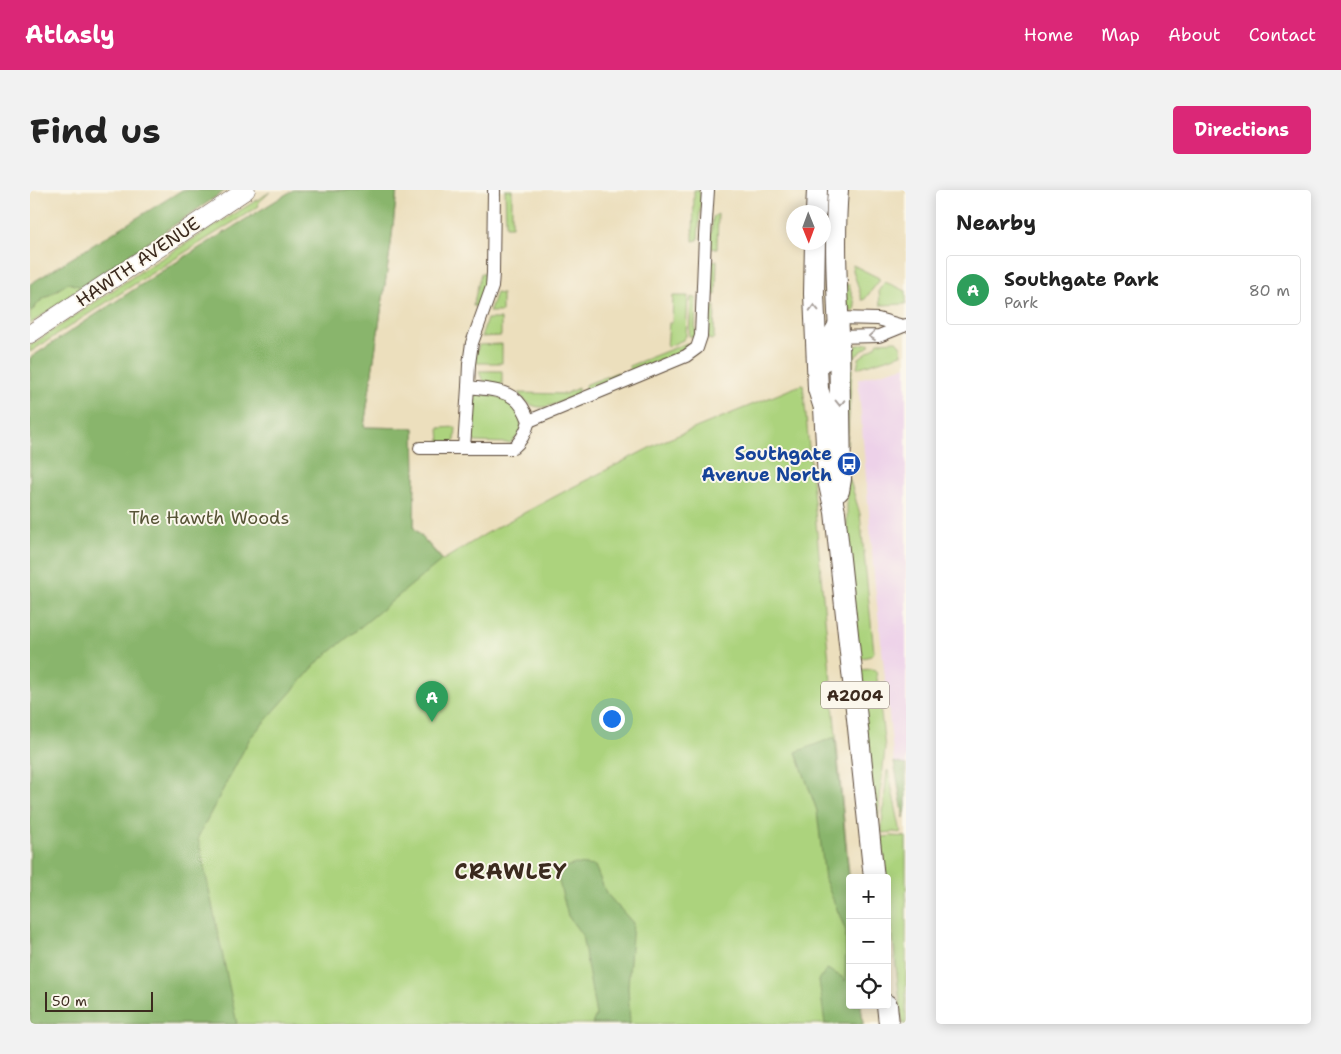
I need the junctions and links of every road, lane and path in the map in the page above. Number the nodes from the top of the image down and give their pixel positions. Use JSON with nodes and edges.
{"nodes":[{"id":1,"x":246,"y":190,"type":"edge"},
{"id":2,"x":494,"y":190,"type":"edge"},
{"id":3,"x":708,"y":190,"type":"edge"},
{"id":4,"x":817,"y":190,"type":"edge"},
{"id":5,"x":838,"y":190,"type":"edge"},
{"id":6,"x":816,"y":205,"type":"edge"},
{"id":7,"x":815,"y":250,"type":"edge"},
{"id":8,"x":904,"y":325,"type":"edge"},
{"id":9,"x":830,"y":333,"type":"junction"},
{"id":10,"x":30,"y":334,"type":"edge"},
{"id":11,"x":468,"y":387,"type":"junction"},
{"id":12,"x":529,"y":421,"type":"junction"},
{"id":13,"x":420,"y":448,"type":"dead end"},
{"id":14,"x":464,"y":448,"type":"junction"},
{"id":15,"x":835,"y":512,"type":"junction"},
{"id":16,"x":874,"y":874,"type":"edge"},
{"id":17,"x":887,"y":1009,"type":"edge"},
{"id":18,"x":889,"y":1024,"type":"edge"}],
"edges":[{"from":1,"to":10,"type":"street","name":"HAWTH AVENUE"},
{"from":2,"to":11,"type":"street"},
{"from":3,"to":12,"type":"street"},
{"from":4,"to":6,"type":"main road"},
{"from":5,"to":9,"type":"main road","number":"A2004"},
{"from":9,"to":7,"type":"main road","number":"A2004","one_way":true},
{"from":8,"to":9,"type":"street","one_way":true},
{"from":8,"to":9,"type":"street"},
{"from":9,"to":15,"type":"main road","number":"A2004","one_way":true},
{"from":9,"to":15,"type":"main road","number":"A2004"},
{"from":11,"to":12,"type":"street"},
{"from":11,"to":14,"type":"street"},
{"from":12,"to":14,"type":"street"},
{"from":13,"to":14,"type":"street"},
{"from":15,"to":16,"type":"main road","number":"A2004"},
{"from":17,"to":18,"type":"main road"}]}
